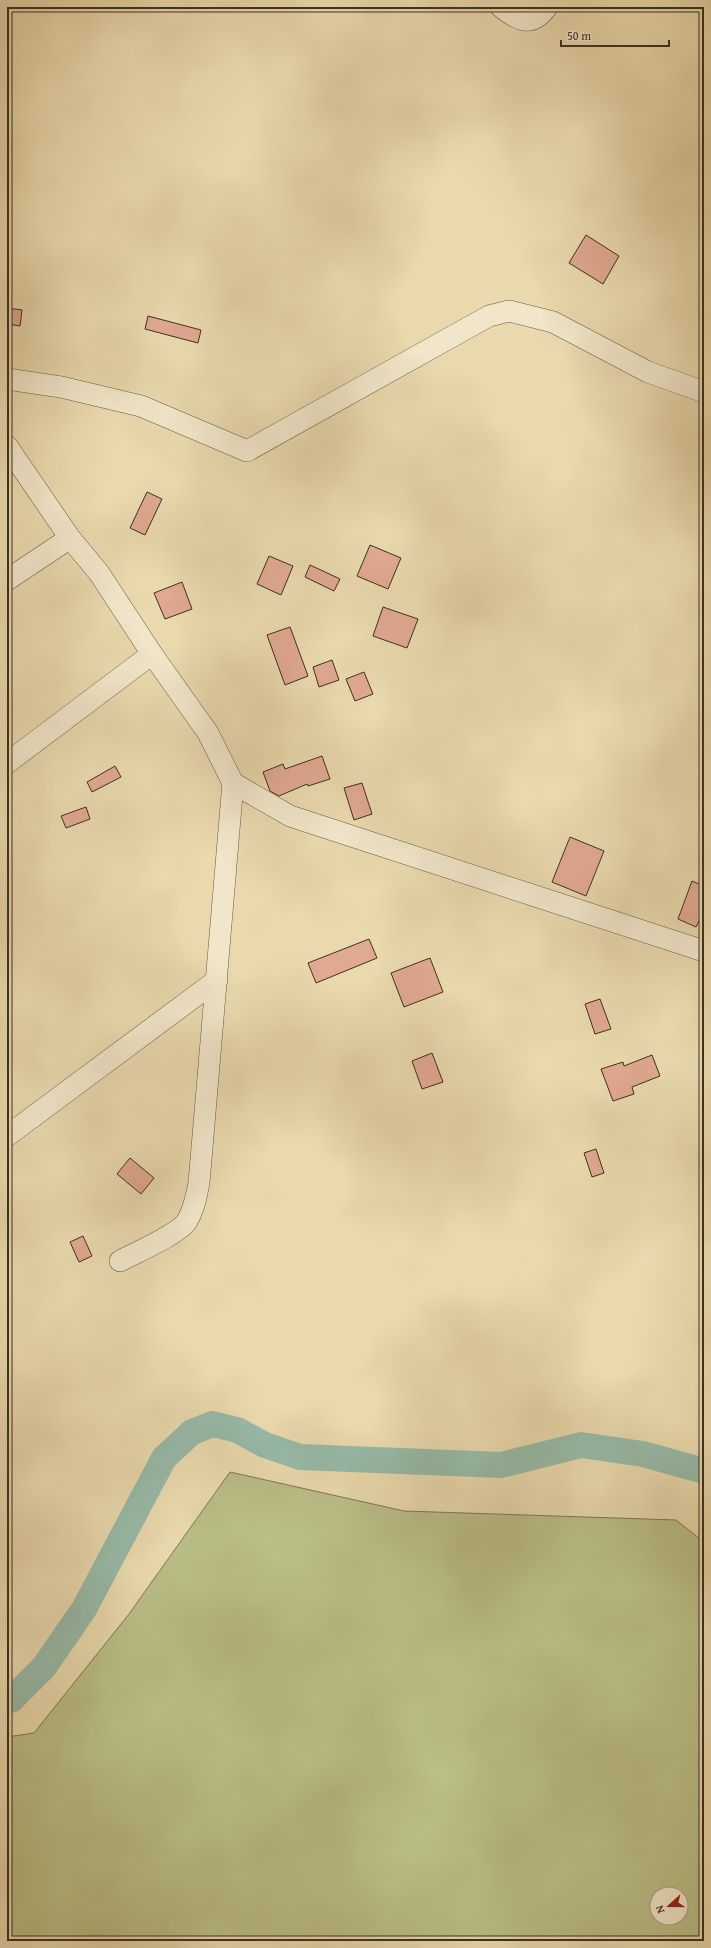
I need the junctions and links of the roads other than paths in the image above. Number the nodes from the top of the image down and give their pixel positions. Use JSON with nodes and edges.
{"nodes":[{"id":1,"x":501,"y":7,"type":"edge"},
{"id":2,"x":547,"y":7,"type":"edge"},
{"id":3,"x":7,"y":379,"type":"edge"},
{"id":4,"x":704,"y":392,"type":"edge"},
{"id":5,"x":7,"y":446,"type":"edge"},
{"id":6,"x":70,"y":538,"type":"junction"},
{"id":7,"x":7,"y":580,"type":"edge"},
{"id":8,"x":152,"y":654,"type":"junction"},
{"id":9,"x":7,"y":763,"type":"edge"},
{"id":10,"x":233,"y":783,"type":"junction"},
{"id":11,"x":704,"y":951,"type":"edge"},
{"id":12,"x":217,"y":980,"type":"junction"},
{"id":13,"x":7,"y":1136,"type":"edge"},
{"id":14,"x":120,"y":1261,"type":"dead end"}],
"edges":[{"from":1,"to":2,"type":"street"},
{"from":3,"to":4,"type":"street"},
{"from":5,"to":6,"type":"street"},
{"from":6,"to":7,"type":"street"},
{"from":6,"to":8,"type":"street"},
{"from":8,"to":9,"type":"street"},
{"from":8,"to":10,"type":"street"},
{"from":10,"to":11,"type":"street"},
{"from":10,"to":12,"type":"street"},
{"from":12,"to":13,"type":"street"},
{"from":12,"to":14,"type":"street"}]}
